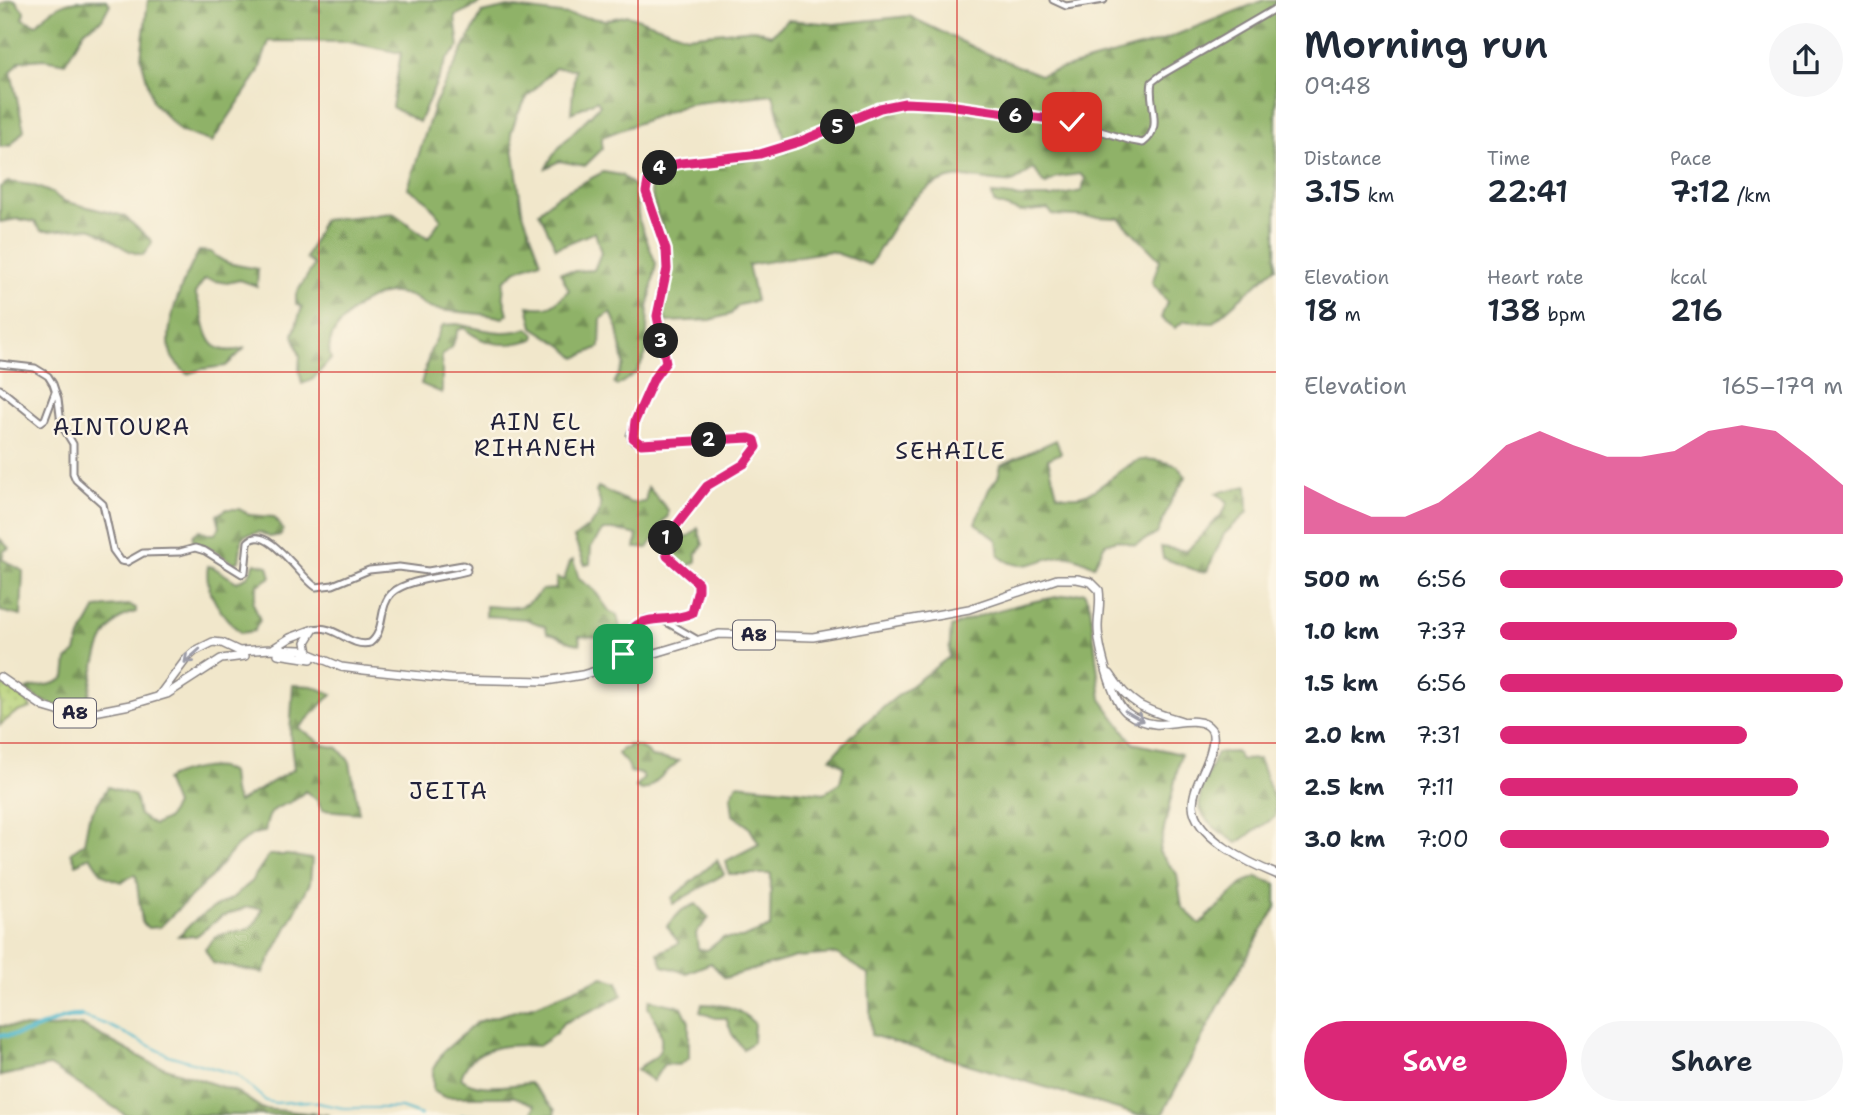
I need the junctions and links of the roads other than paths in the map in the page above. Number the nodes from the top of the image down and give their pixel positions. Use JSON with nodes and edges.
{"nodes":[{"id":1,"x":1053,"y":0,"type":"edge"},
{"id":2,"x":1104,"y":0,"type":"edge"},
{"id":3,"x":1276,"y":8,"type":"edge"},
{"id":4,"x":0,"y":364,"type":"edge"},
{"id":5,"x":55,"y":389,"type":"junction"},
{"id":6,"x":0,"y":390,"type":"edge"},
{"id":7,"x":666,"y":621,"type":"junction"},
{"id":8,"x":314,"y":629,"type":"junction"},
{"id":9,"x":696,"y":639,"type":"junction"},
{"id":10,"x":272,"y":649,"type":"junction"},
{"id":11,"x":301,"y":652,"type":"junction"},
{"id":12,"x":324,"y":661,"type":"junction"},
{"id":13,"x":623,"y":662,"type":"junction"},
{"id":14,"x":0,"y":677,"type":"edge"},
{"id":15,"x":1116,"y":689,"type":"junction"},
{"id":16,"x":165,"y":691,"type":"junction"},
{"id":17,"x":1162,"y":715,"type":"junction"},
{"id":18,"x":1186,"y":723,"type":"junction"},
{"id":19,"x":1165,"y":725,"type":"junction"},
{"id":20,"x":1276,"y":874,"type":"edge"}],
"edges":[{"from":1,"to":2,"type":"main road"},
{"from":3,"to":7,"type":"main road"},
{"from":4,"to":5,"type":"main road"},
{"from":5,"to":6,"type":"main road"},
{"from":5,"to":8,"type":"main road"},
{"from":7,"to":9,"type":"main road"},
{"from":7,"to":13,"type":"main road"},
{"from":8,"to":10,"type":"highway"},
{"from":8,"to":11,"type":"highway"},
{"from":9,"to":13,"type":"highway","number":"A8"},
{"from":9,"to":15,"type":"highway","number":"A8"},
{"from":10,"to":11,"type":"highway","number":"A8"},
{"from":10,"to":16,"type":"highway","number":"A8","one_way":true},
{"from":11,"to":12,"type":"highway","number":"A8"},
{"from":11,"to":12,"type":"highway","number":"A8"},
{"from":11,"to":16,"type":"highway","number":"A8"},
{"from":12,"to":13,"type":"highway","number":"A8"},
{"from":14,"to":16,"type":"highway","number":"A8"},
{"from":15,"to":17,"type":"highway"},
{"from":15,"to":19,"type":"highway","one_way":true},
{"from":17,"to":18,"type":"highway"},
{"from":17,"to":19,"type":"highway"},
{"from":18,"to":19,"type":"highway"},
{"from":18,"to":20,"type":"highway"}]}
